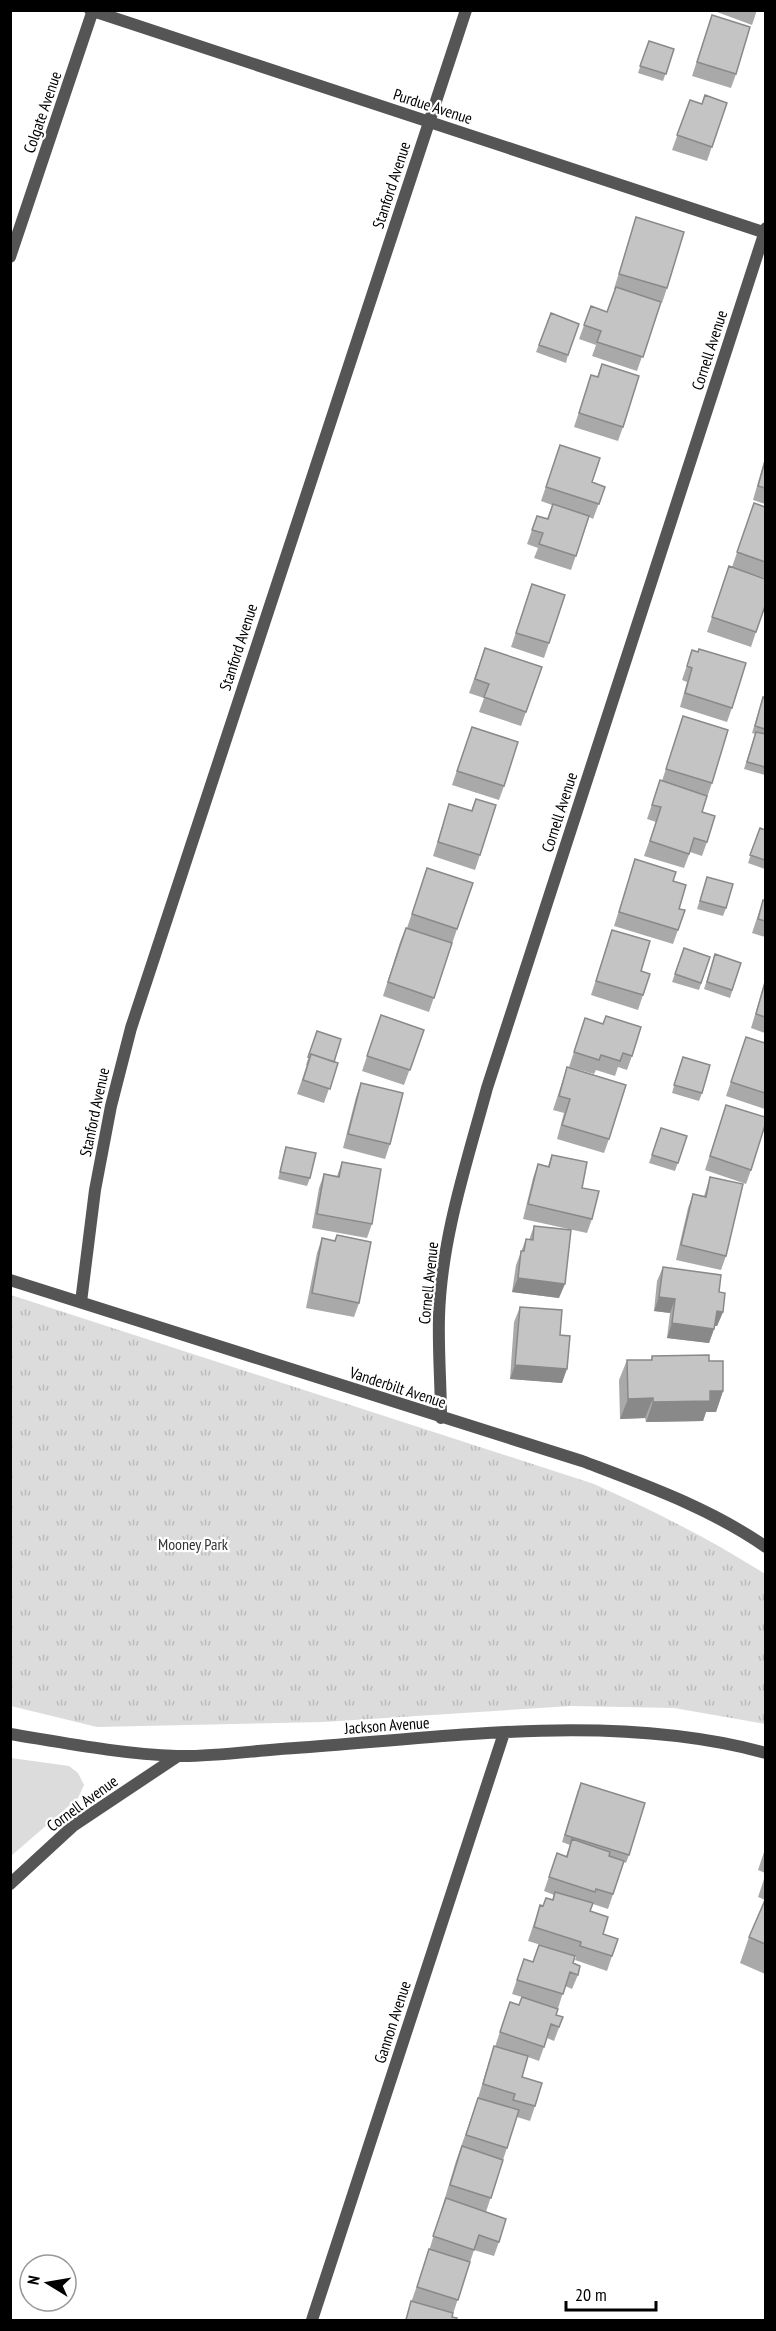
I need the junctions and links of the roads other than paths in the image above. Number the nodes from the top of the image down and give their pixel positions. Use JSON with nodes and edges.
{"nodes":[{"id":1,"x":466,"y":10,"type":"edge"},
{"id":2,"x":92,"y":11,"type":"edge"},
{"id":3,"x":430,"y":122,"type":"junction"},
{"id":4,"x":765,"y":231,"type":"edge"},
{"id":5,"x":10,"y":257,"type":"edge"},
{"id":6,"x":10,"y":1280,"type":"edge"},
{"id":7,"x":81,"y":1302,"type":"junction"},
{"id":8,"x":441,"y":1418,"type":"junction"},
{"id":9,"x":765,"y":1547,"type":"edge"},
{"id":10,"x":504,"y":1733,"type":"junction"},
{"id":11,"x":10,"y":1734,"type":"edge"},
{"id":12,"x":765,"y":1753,"type":"edge"},
{"id":13,"x":178,"y":1756,"type":"junction"},
{"id":14,"x":10,"y":1884,"type":"edge"},
{"id":15,"x":312,"y":2320,"type":"edge"}],
"edges":[{"from":1,"to":3,"type":"street","name":"Stanford Avenue"},
{"from":2,"to":3,"type":"street","name":"Purdue Avenue"},
{"from":2,"to":5,"type":"street","name":"Colgate Avenue"},
{"from":3,"to":4,"type":"street","name":"Purdue Avenue"},
{"from":3,"to":7,"type":"street","name":"Stanford Avenue"},
{"from":4,"to":8,"type":"street","name":"Cornell Avenue"},
{"from":6,"to":7,"type":"street","name":"Vanderbilt Avenue"},
{"from":7,"to":8,"type":"street","name":"Vanderbilt Avenue"},
{"from":8,"to":9,"type":"street","name":"Vanderbilt Avenue"},
{"from":10,"to":12,"type":"street","name":"Jackson Avenue"},
{"from":10,"to":13,"type":"street","name":"Jackson Avenue"},
{"from":10,"to":15,"type":"street","name":"Gannon Avenue"},
{"from":11,"to":13,"type":"street","name":"Jackson Avenue"},
{"from":13,"to":14,"type":"street","name":"Cornell Avenue"}]}
